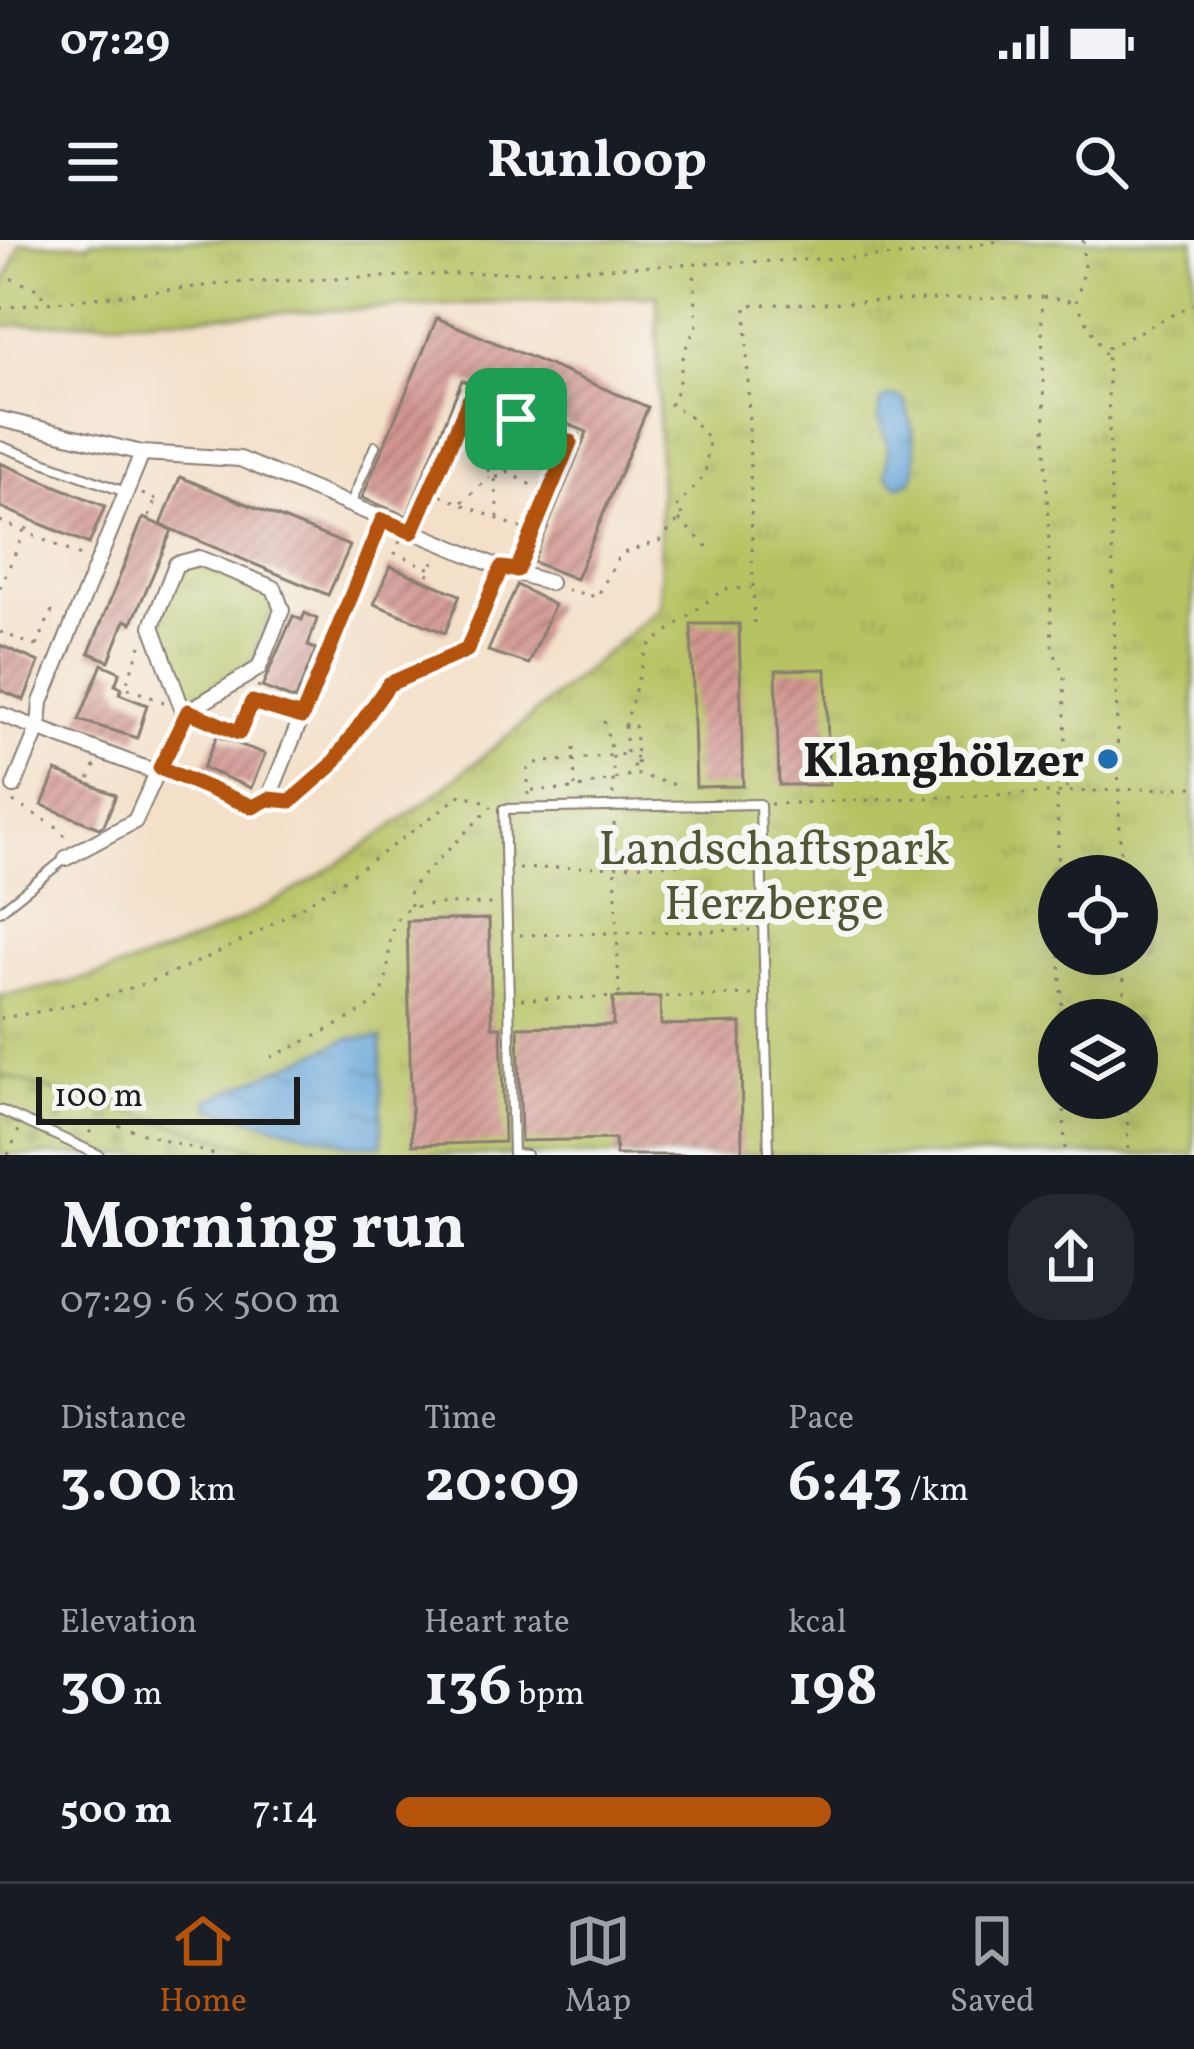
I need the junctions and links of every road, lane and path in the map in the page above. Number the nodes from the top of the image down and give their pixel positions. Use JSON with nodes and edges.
{"nodes":[{"id":1,"x":1004,"y":240,"type":"edge"},
{"id":2,"x":1083,"y":240,"type":"edge"},
{"id":3,"x":694,"y":266,"type":"junction"},
{"id":4,"x":0,"y":274,"type":"edge"},
{"id":5,"x":1041,"y":296,"type":"junction"},
{"id":6,"x":1076,"y":302,"type":"junction"},
{"id":7,"x":42,"y":303,"type":"junction"},
{"id":8,"x":1194,"y":304,"type":"edge"},
{"id":9,"x":0,"y":308,"type":"edge"},
{"id":10,"x":1108,"y":358,"type":"junction"},
{"id":11,"x":467,"y":386,"type":"dead end"},
{"id":12,"x":469,"y":400,"type":"junction"},
{"id":13,"x":520,"y":408,"type":"dead end"},
{"id":14,"x":500,"y":413,"type":"junction"},
{"id":15,"x":451,"y":417,"type":"dead end"},
{"id":16,"x":0,"y":419,"type":"edge"},
{"id":17,"x":516,"y":419,"type":"junction"},
{"id":18,"x":460,"y":420,"type":"junction"},
{"id":19,"x":532,"y":426,"type":"junction"},
{"id":20,"x":454,"y":433,"type":"junction"},
{"id":21,"x":581,"y":433,"type":"dead end"},
{"id":22,"x":570,"y":442,"type":"junction"},
{"id":23,"x":510,"y":444,"type":"junction"},
{"id":24,"x":0,"y":446,"type":"edge"},
{"id":25,"x":375,"y":446,"type":"dead end"},
{"id":26,"x":142,"y":453,"type":"junction"},
{"id":27,"x":503,"y":461,"type":"junction"},
{"id":28,"x":489,"y":465,"type":"junction"},
{"id":29,"x":506,"y":471,"type":"junction"},
{"id":30,"x":494,"y":476,"type":"junction"},
{"id":31,"x":551,"y":488,"type":"junction"},
{"id":32,"x":129,"y":491,"type":"junction"},
{"id":33,"x":430,"y":491,"type":"junction"},
{"id":34,"x":156,"y":500,"type":"junction"},
{"id":35,"x":164,"y":503,"type":"dead end"},
{"id":36,"x":460,"y":503,"type":"junction"},
{"id":37,"x":350,"y":506,"type":"junction"},
{"id":38,"x":149,"y":518,"type":"dead end"},
{"id":39,"x":497,"y":518,"type":"junction"},
{"id":40,"x":31,"y":520,"type":"dead end"},
{"id":41,"x":382,"y":520,"type":"junction"},
{"id":42,"x":679,"y":520,"type":"junction"},
{"id":43,"x":0,"y":521,"type":"edge"},
{"id":44,"x":25,"y":532,"type":"junction"},
{"id":45,"x":412,"y":532,"type":"junction"},
{"id":46,"x":532,"y":533,"type":"junction"},
{"id":47,"x":708,"y":547,"type":"dead end"},
{"id":48,"x":395,"y":553,"type":"dead end"},
{"id":49,"x":83,"y":557,"type":"dead end"},
{"id":50,"x":436,"y":558,"type":"dead end"},
{"id":51,"x":0,"y":560,"type":"edge"},
{"id":52,"x":10,"y":564,"type":"junction"},
{"id":53,"x":509,"y":569,"type":"junction"},
{"id":54,"x":550,"y":583,"type":"joint"},
{"id":55,"x":0,"y":588,"type":"edge"},
{"id":56,"x":753,"y":588,"type":"junction"},
{"id":57,"x":74,"y":623,"type":"junction"},
{"id":58,"x":754,"y":623,"type":"dead end"},
{"id":59,"x":0,"y":632,"type":"edge"},
{"id":60,"x":10,"y":636,"type":"junction"},
{"id":61,"x":142,"y":642,"type":"dead end"},
{"id":62,"x":37,"y":646,"type":"junction"},
{"id":63,"x":5,"y":648,"type":"dead end"},
{"id":64,"x":45,"y":650,"type":"dead end"},
{"id":65,"x":467,"y":650,"type":"joint"},
{"id":66,"x":260,"y":682,"type":"dead end"},
{"id":67,"x":252,"y":702,"type":"junction"},
{"id":68,"x":185,"y":712,"type":"junction"},
{"id":69,"x":0,"y":714,"type":"edge"},
{"id":70,"x":302,"y":717,"type":"junction"},
{"id":71,"x":604,"y":721,"type":"dead end"},
{"id":72,"x":39,"y":726,"type":"junction"},
{"id":73,"x":626,"y":726,"type":"junction"},
{"id":74,"x":574,"y":748,"type":"dead end"},
{"id":75,"x":627,"y":754,"type":"junction"},
{"id":76,"x":613,"y":757,"type":"junction"},
{"id":77,"x":637,"y":758,"type":"junction"},
{"id":78,"x":574,"y":763,"type":"junction"},
{"id":79,"x":159,"y":771,"type":"junction"},
{"id":80,"x":613,"y":776,"type":"junction"},
{"id":81,"x":1194,"y":787,"type":"edge"},
{"id":82,"x":575,"y":788,"type":"junction"},
{"id":83,"x":1119,"y":789,"type":"junction"},
{"id":84,"x":528,"y":790,"type":"junction"},
{"id":85,"x":9,"y":791,"type":"joint"},
{"id":86,"x":1057,"y":795,"type":"junction"},
{"id":87,"x":1067,"y":795,"type":"junction"},
{"id":88,"x":268,"y":799,"type":"junction"},
{"id":89,"x":760,"y":804,"type":"junction"},
{"id":90,"x":494,"y":805,"type":"junction"},
{"id":91,"x":675,"y":805,"type":"junction"},
{"id":92,"x":613,"y":807,"type":"junction"},
{"id":93,"x":504,"y":808,"type":"junction"},
{"id":94,"x":528,"y":809,"type":"junction"},
{"id":95,"x":1058,"y":855,"type":"edge"},
{"id":96,"x":1121,"y":855,"type":"edge"},
{"id":97,"x":69,"y":856,"type":"junction"},
{"id":98,"x":752,"y":862,"type":"dead end"},
{"id":99,"x":616,"y":866,"type":"junction"},
{"id":100,"x":506,"y":869,"type":"junction"},
{"id":101,"x":507,"y":904,"type":"junction"},
{"id":102,"x":411,"y":908,"type":"junction"},
{"id":103,"x":0,"y":911,"type":"edge"},
{"id":104,"x":752,"y":930,"type":"dead end"},
{"id":105,"x":618,"y":933,"type":"junction"},
{"id":106,"x":508,"y":935,"type":"junction"},
{"id":107,"x":619,"y":994,"type":"junction"},
{"id":108,"x":754,"y":995,"type":"dead end"},
{"id":109,"x":510,"y":1002,"type":"junction"},
{"id":110,"x":0,"y":1018,"type":"edge"},
{"id":111,"x":271,"y":1057,"type":"dead end"},
{"id":112,"x":0,"y":1110,"type":"edge"},
{"id":113,"x":24,"y":1117,"type":"junction"},
{"id":114,"x":1064,"y":1119,"type":"edge"},
{"id":115,"x":1127,"y":1119,"type":"edge"},
{"id":116,"x":79,"y":1143,"type":"junction"},
{"id":117,"x":8,"y":1155,"type":"edge"},
{"id":118,"x":99,"y":1155,"type":"edge"},
{"id":119,"x":215,"y":1155,"type":"edge"},
{"id":120,"x":526,"y":1155,"type":"edge"},
{"id":121,"x":769,"y":1155,"type":"edge"},
{"id":122,"x":1065,"y":1155,"type":"edge"},
{"id":123,"x":1128,"y":1155,"type":"edge"}],
"edges":[{"from":1,"to":3,"type":"path"},
{"from":2,"to":6,"type":"path"},
{"from":3,"to":7,"type":"path"},
{"from":3,"to":42,"type":"path"},
{"from":4,"to":7,"type":"path"},
{"from":5,"to":6,"type":"path"},
{"from":5,"to":56,"type":"path"},
{"from":5,"to":87,"type":"path"},
{"from":6,"to":10,"type":"path"},
{"from":7,"to":9,"type":"path"},
{"from":8,"to":10,"type":"path"},
{"from":10,"to":83,"type":"path"},
{"from":11,"to":12,"type":"path"},
{"from":12,"to":14,"type":"path"},
{"from":12,"to":18,"type":"path"},
{"from":13,"to":17,"type":"path"},
{"from":14,"to":17,"type":"path"},
{"from":14,"to":23,"type":"path"},
{"from":15,"to":18,"type":"path"},
{"from":16,"to":26,"type":"street"},
{"from":17,"to":19,"type":"path"},
{"from":18,"to":20,"type":"path"},
{"from":19,"to":22,"type":"path"},
{"from":19,"to":23,"type":"path"},
{"from":20,"to":28,"type":"path"},
{"from":20,"to":33,"type":"path"},
{"from":21,"to":22,"type":"path"},
{"from":22,"to":31,"type":"path"},
{"from":23,"to":27,"type":"path"},
{"from":24,"to":32,"type":"lane"},
{"from":25,"to":37,"type":"lane"},
{"from":26,"to":32,"type":"street"},
{"from":26,"to":37,"type":"street"},
{"from":27,"to":28,"type":"path"},
{"from":27,"to":29,"type":"path"},
{"from":28,"to":30,"type":"path"},
{"from":29,"to":30,"type":"path"},
{"from":29,"to":31,"type":"path"},
{"from":30,"to":36,"type":"path"},
{"from":30,"to":39,"type":"path"},
{"from":31,"to":46,"type":"path"},
{"from":32,"to":34,"type":"path"},
{"from":32,"to":57,"type":"street"},
{"from":33,"to":36,"type":"path"},
{"from":33,"to":45,"type":"path"},
{"from":34,"to":35,"type":"path"},
{"from":34,"to":38,"type":"path"},
{"from":36,"to":39,"type":"path"},
{"from":37,"to":41,"type":"street"},
{"from":39,"to":46,"type":"path"},
{"from":40,"to":44,"type":"path"},
{"from":41,"to":45,"type":"street"},
{"from":41,"to":70,"type":"street"},
{"from":42,"to":47,"type":"path"},
{"from":42,"to":54,"type":"path"},
{"from":43,"to":44,"type":"path"},
{"from":44,"to":49,"type":"path"},
{"from":44,"to":52,"type":"path"},
{"from":45,"to":53,"type":"street"},
{"from":46,"to":53,"type":"path"},
{"from":48,"to":50,"type":"path"},
{"from":51,"to":52,"type":"path"},
{"from":52,"to":55,"type":"path"},
{"from":53,"to":54,"type":"street"},
{"from":53,"to":65,"type":"street"},
{"from":56,"to":58,"type":"path"},
{"from":56,"to":73,"type":"path"},
{"from":57,"to":62,"type":"path"},
{"from":57,"to":72,"type":"street"},
{"from":59,"to":60,"type":"path"},
{"from":60,"to":62,"type":"path"},
{"from":60,"to":63,"type":"path"},
{"from":61,"to":68,"type":"path"},
{"from":62,"to":64,"type":"path"},
{"from":65,"to":88,"type":"path"},
{"from":66,"to":67,"type":"path"},
{"from":67,"to":68,"type":"path"},
{"from":67,"to":70,"type":"path"},
{"from":68,"to":68,"type":"street"},
{"from":68,"to":79,"type":"street"},
{"from":69,"to":72,"type":"street"},
{"from":70,"to":88,"type":"street"},
{"from":71,"to":76,"type":"path"},
{"from":72,"to":79,"type":"street"},
{"from":72,"to":85,"type":"street"},
{"from":73,"to":75,"type":"path"},
{"from":73,"to":77,"type":"path"},
{"from":74,"to":78,"type":"path"},
{"from":75,"to":76,"type":"path"},
{"from":75,"to":77,"type":"path"},
{"from":76,"to":78,"type":"path"},
{"from":76,"to":80,"type":"path"},
{"from":77,"to":80,"type":"path"},
{"from":77,"to":91,"type":"path"},
{"from":78,"to":82,"type":"path"},
{"from":78,"to":84,"type":"path"},
{"from":79,"to":88,"type":"lane"},
{"from":79,"to":97,"type":"street"},
{"from":80,"to":82,"type":"path"},
{"from":80,"to":92,"type":"path"},
{"from":81,"to":83,"type":"path"},
{"from":82,"to":84,"type":"path"},
{"from":83,"to":87,"type":"path"},
{"from":83,"to":96,"type":"path"},
{"from":84,"to":94,"type":"path"},
{"from":85,"to":97,"type":"path"},
{"from":86,"to":87,"type":"path"},
{"from":86,"to":89,"type":"path"},
{"from":86,"to":95,"type":"path"},
{"from":89,"to":91,"type":"lane"},
{"from":89,"to":121,"type":"lane"},
{"from":90,"to":93,"type":"path"},
{"from":90,"to":102,"type":"path"},
{"from":90,"to":110,"type":"path"},
{"from":91,"to":92,"type":"lane"},
{"from":92,"to":94,"type":"lane"},
{"from":92,"to":99,"type":"path"},
{"from":93,"to":94,"type":"lane"},
{"from":93,"to":100,"type":"lane"},
{"from":97,"to":103,"type":"lane"},
{"from":98,"to":99,"type":"path"},
{"from":99,"to":100,"type":"path"},
{"from":99,"to":105,"type":"path"},
{"from":100,"to":101,"type":"lane"},
{"from":101,"to":102,"type":"path"},
{"from":101,"to":106,"type":"lane"},
{"from":102,"to":111,"type":"path"},
{"from":104,"to":105,"type":"path"},
{"from":105,"to":106,"type":"path"},
{"from":105,"to":107,"type":"path"},
{"from":106,"to":109,"type":"lane"},
{"from":107,"to":108,"type":"path"},
{"from":107,"to":109,"type":"path"},
{"from":109,"to":120,"type":"lane"},
{"from":112,"to":113,"type":"lane"},
{"from":113,"to":116,"type":"lane"},
{"from":113,"to":117,"type":"path"},
{"from":114,"to":122,"type":"path"},
{"from":115,"to":123,"type":"path"},
{"from":116,"to":118,"type":"lane"},
{"from":116,"to":119,"type":"path"}]}
